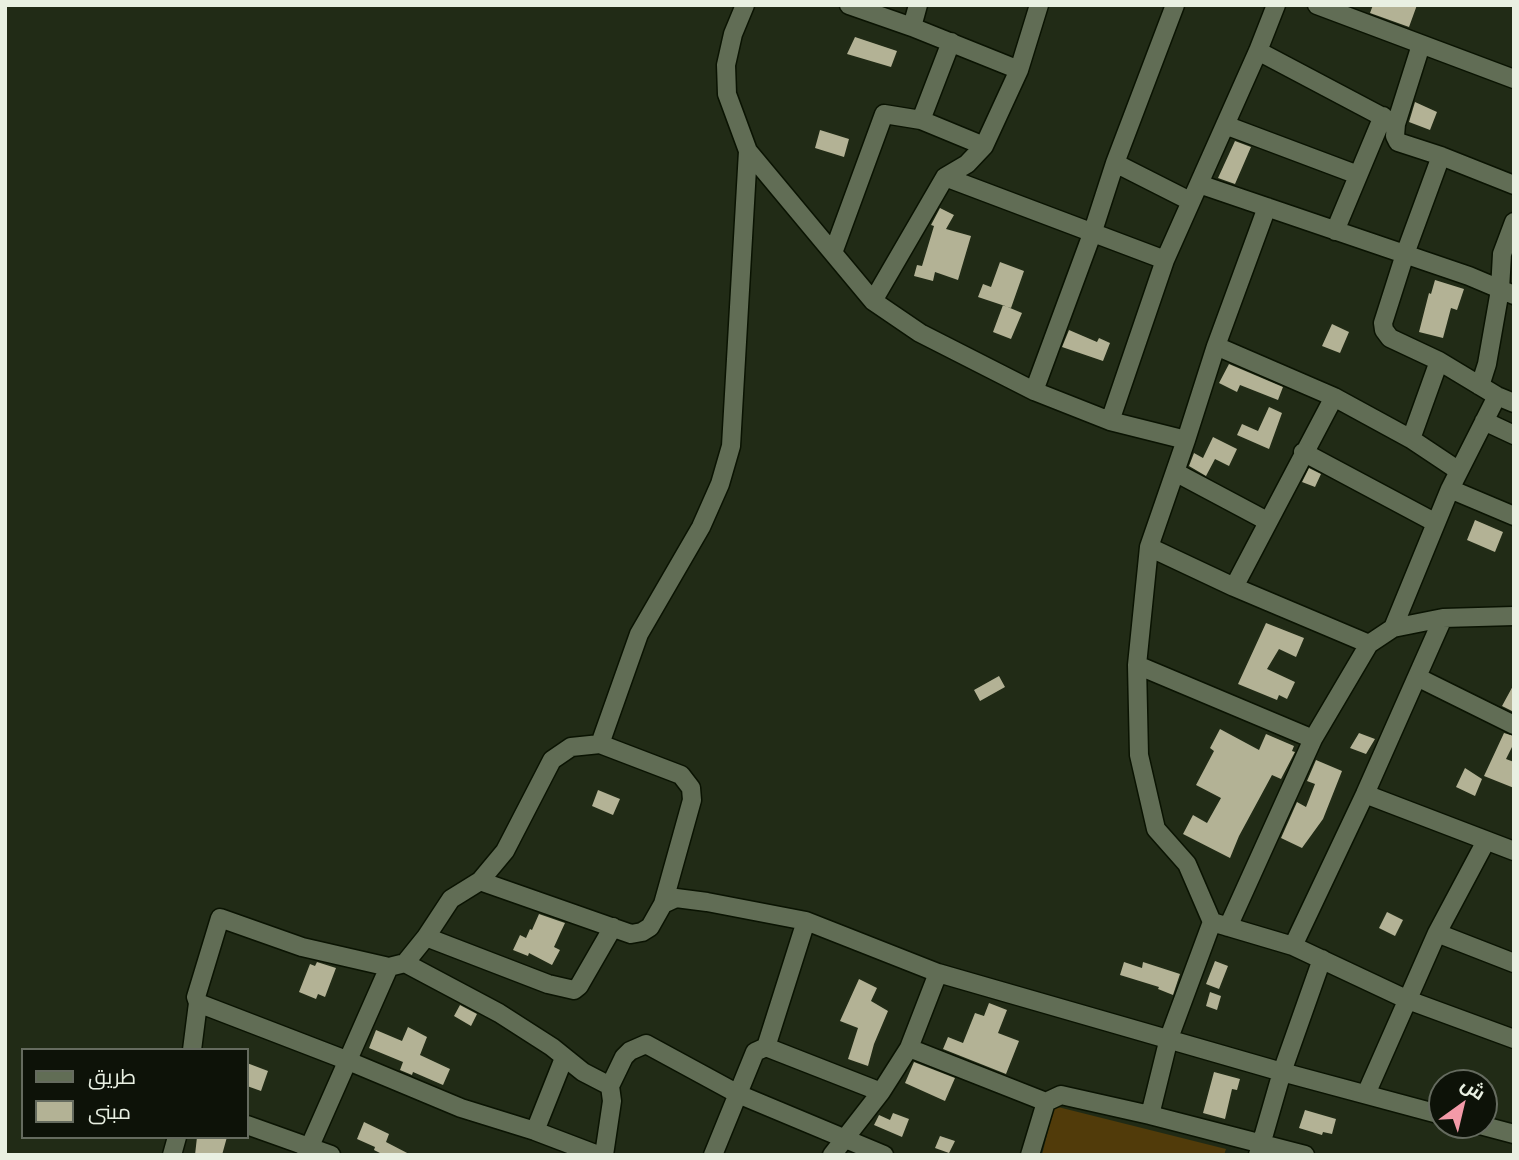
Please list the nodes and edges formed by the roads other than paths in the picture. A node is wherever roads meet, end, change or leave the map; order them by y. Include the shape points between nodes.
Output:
1 (745, 5) edge
2 (849, 5) edge
3 (918, 5) edge
4 (1039, 5) edge
5 (1175, 5) edge
6 (1276, 5) edge
7 (1317, 5) edge
8 (912, 27) junction
9 (951, 42) junction
10 (1421, 45) junction
11 (1258, 51) junction
12 (1020, 70) junction
13 (1514, 79) edge
14 (921, 120) junction
15 (1389, 120) junction
16 (1225, 125) junction
17 (984, 146) junction
18 (748, 151) junction
19 (1441, 156) junction
20 (1115, 163) junction
21 (1358, 175) junction
22 (945, 177) junction
23 (1199, 184) junction
24 (1514, 186) edge
25 (1190, 201) junction
26 (1267, 207) junction
27 (1514, 222) edge
28 (1335, 231) junction
29 (1092, 234) junction
30 (833, 253) junction
31 (1405, 254) junction
32 (1165, 260) junction
33 (1507, 292) edge
34 (873, 301) junction
35 (1216, 346) junction
36 (1439, 361) junction
37 (1480, 386) junction
38 (1034, 391) junction
39 (1334, 397) junction
40 (1505, 400) edge
41 (1110, 421) junction
42 (1484, 421) junction
43 (1514, 435) edge
44 (1411, 439) junction
45 (1186, 440) junction
46 (1303, 452) junction
47 (1459, 471) junction
48 (1175, 472) junction
49 (1450, 489) junction
50 (1514, 516) edge
51 (1267, 521) junction
52 (1436, 523) junction
53 (1149, 547) junction
54 (1234, 587) junction
55 (1514, 615) edge
56 (1443, 618) junction
57 (1392, 628) junction
58 (1369, 644) junction
59 (1137, 665) junction
60 (1417, 677) junction
61 (1514, 725) edge
62 (1313, 739) junction
63 (600, 744) junction
64 (1366, 794) junction
65 (1486, 841) junction
66 (1514, 851) edge
67 (480, 881) junction
68 (663, 904) junction
69 (806, 920) junction
70 (1220, 925) junction
71 (612, 927) junction
72 (1437, 933) junction
73 (426, 937) junction
74 (1293, 946) junction
75 (1322, 959) junction
76 (1514, 963) edge
77 (397, 965) junction
78 (938, 973) junction
79 (1408, 1000) junction
80 (198, 1003) junction
81 (1169, 1038) junction
82 (1514, 1039) edge
83 (766, 1047) junction
84 (192, 1048) edge
85 (909, 1048) junction
86 (564, 1058) junction
87 (346, 1060) junction
88 (1282, 1072) junction
89 (610, 1087) junction
90 (881, 1092) junction
91 (738, 1094) junction
92 (1366, 1094) junction
93 (1046, 1102) junction
94 (1428, 1111) edge
95 (1150, 1115) junction
96 (248, 1125) edge
97 (535, 1131) junction
98 (844, 1139) junction
99 (1259, 1150) edge
100 (307, 1151) edge
101 (331, 1155) edge
102 (598, 1155) edge
103 (604, 1155) edge
104 (713, 1155) edge
105 (832, 1155) edge
106 (884, 1155) edge
107 (1030, 1155) edge
108 (1305, 1155) edge

1 - 18 street via 726,65 727,94
2 - 8 street
3 - 8 street
4 - 12 street
5 - 20 street
6 - 11 street
7 - 10 street
8 - 9 street
9 - 12 street
9 - 14 street
10 - 13 street
10 - 15 street
11 - 15 street
11 - 16 street
12 - 17 street
14 - 17 street
14 - 30 street via 882,115
15 - 19 street via 1398,142
15 - 21 street
16 - 21 street
16 - 23 street
17 - 22 street via 967,164
18 - 30 street
18 - 63 street via 731,446 701,527 639,634
19 - 24 street
19 - 31 street
20 - 25 street
20 - 29 street
21 - 28 street
22 - 29 street
22 - 34 street
23 - 25 street
23 - 26 street
25 - 32 street
26 - 28 street
26 - 35 street
27 - 33 street via 1502,254
28 - 31 street
29 - 32 street
29 - 38 street
30 - 34 street
31 - 33 street
31 - 36 street via 1382,323 1384,330 1390,338
32 - 41 street
33 - 37 street
34 - 38 street via 920,334
35 - 39 street
35 - 45 street
36 - 37 street
36 - 44 street
37 - 40 street
38 - 41 street
39 - 44 street
39 - 46 street
40 - 42 street
41 - 45 street
42 - 43 street
42 - 47 street
44 - 47 street
45 - 48 street
46 - 51 street
46 - 52 street
47 - 49 street
48 - 51 street
48 - 53 street
49 - 50 street
49 - 52 street
51 - 54 street
52 - 57 street
53 - 54 street
53 - 59 street
54 - 58 street
55 - 56 street
56 - 57 street
56 - 60 street
57 - 58 street
58 - 62 street
59 - 62 street
59 - 70 street via 1139,755 1156,829 1187,864
60 - 61 street
60 - 64 street
62 - 70 street
63 - 67 street via 571,747 552,760 505,851
63 - 68 street via 681,775 691,788 692,800
64 - 65 street
64 - 74 street
65 - 66 street
65 - 72 street
67 - 71 street
67 - 73 street via 450,899
68 - 69 street via 677,898
68 - 71 street via 642,932 631,934
69 - 78 street
69 - 83 street
70 - 74 street
70 - 81 street
71 - 73 street via 574,990
72 - 76 street
72 - 79 street
73 - 77 street
74 - 75 street
75 - 79 street
75 - 88 street
77 - 80 street via 302,947 220,918 195,997
77 - 86 street via 499,1013
77 - 87 street
78 - 81 street
78 - 85 street
79 - 82 street
79 - 92 street
80 - 84 street
80 - 87 street
81 - 88 street
81 - 95 street
83 - 90 street
83 - 91 street via 755,1052
85 - 90 street
85 - 93 street
86 - 89 street
86 - 97 street
87 - 97 street via 461,1108
87 - 100 street
88 - 92 street
88 - 99 street
89 - 91 street via 629,1051 646,1044
89 - 103 street
90 - 98 street
91 - 98 street
91 - 104 street
92 - 94 street
93 - 95 street via 1061,1095
93 - 107 street
95 - 99 street
96 - 100 street
97 - 102 street
98 - 105 street
98 - 106 street
99 - 108 street
100 - 101 street

